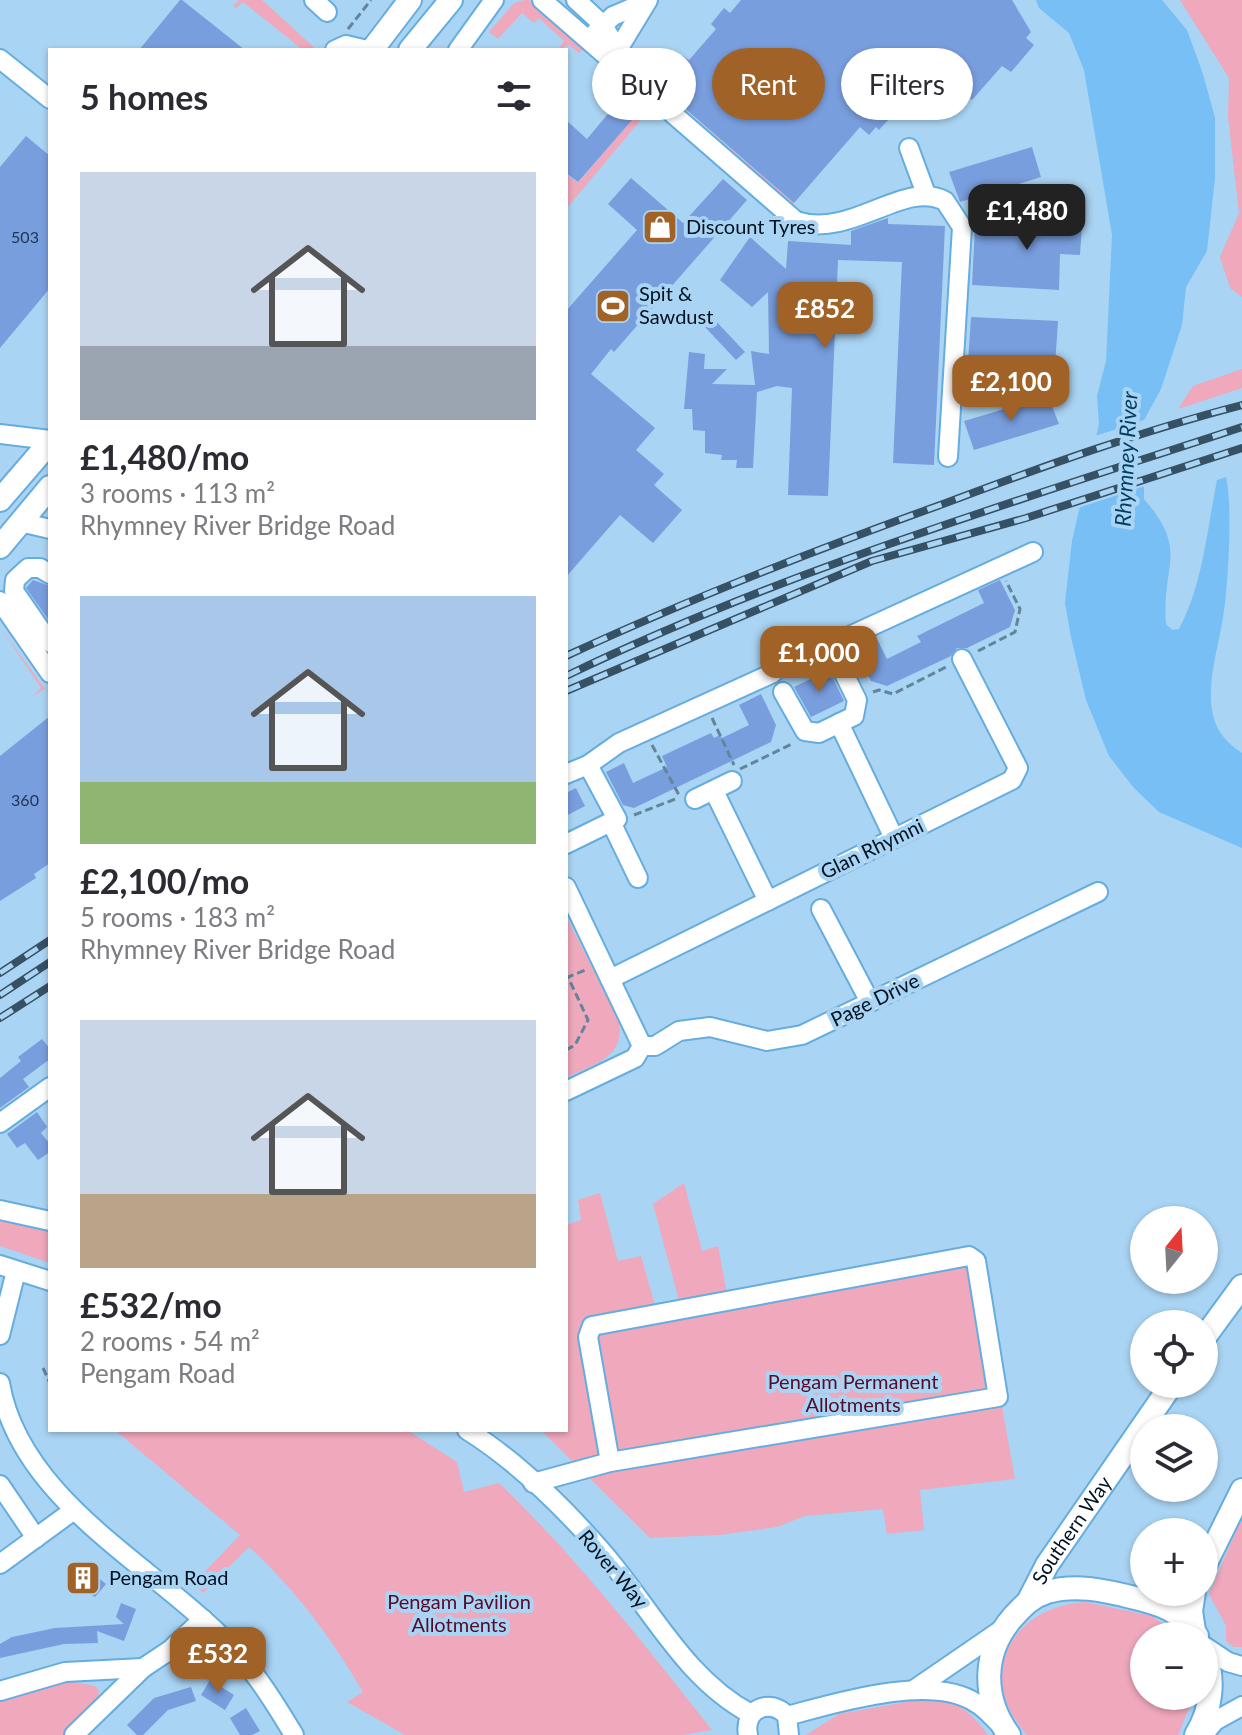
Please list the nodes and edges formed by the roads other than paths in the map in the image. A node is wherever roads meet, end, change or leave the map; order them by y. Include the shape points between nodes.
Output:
1 (451, 0) edge
2 (494, 0) edge
3 (542, 0) edge
4 (576, 0) edge
5 (647, 1) edge
6 (401, 5) edge
7 (602, 24) junction
8 (588, 41) junction
9 (338, 44) edge
10 (360, 48) edge
11 (370, 48) edge
12 (412, 48) edge
13 (459, 48) edge
14 (601, 48) edge
15 (611, 48) edge
16 (618, 48) edge
17 (0, 59) edge
18 (48, 97) edge
19 (678, 120) edge
20 (909, 148) dead end
21 (926, 194) junction
22 (0, 434) edge
23 (48, 441) edge
24 (48, 443) edge
25 (948, 457) dead end
26 (48, 489) edge
27 (0, 500) edge
28 (20, 522) junction
29 (48, 529) edge
30 (0, 547) edge
31 (1033, 552) dead end
32 (48, 573) edge
33 (0, 601) edge
34 (7, 620) edge
35 (48, 640) edge
36 (962, 659) dead end
37 (48, 671) edge
38 (773, 673) road end
39 (783, 692) dead end
40 (847, 720) junction
41 (588, 765) junction
42 (568, 773) edge
43 (732, 781) dead end
44 (714, 791) junction
45 (687, 798) road end
46 (613, 819) junction
47 (894, 838) junction
48 (568, 843) edge
49 (638, 878) dead end
50 (568, 891) edge
51 (1098, 892) dead end
52 (768, 901) junction
53 (821, 909) dead end
54 (606, 971) junction
55 (870, 1002) junction
56 (642, 1046) junction
57 (48, 1088) edge
58 (568, 1090) edge
59 (0, 1123) edge
60 (0, 1210) edge
61 (48, 1221) edge
62 (8, 1268) edge
63 (48, 1280) edge
64 (1242, 1286) edge
65 (1218, 1319) edge
66 (0, 1335) edge
67 (0, 1383) edge
68 (1162, 1398) edge
69 (469, 1432) edge
70 (610, 1462) junction
71 (533, 1483) junction
72 (0, 1485) edge
73 (1242, 1490) edge
74 (74, 1510) junction
75 (36, 1538) junction
76 (1218, 1539) edge
77 (0, 1564) edge
78 (1029, 1600) junction
79 (203, 1619) junction
80 (1185, 1622) edge
81 (1003, 1629) junction
82 (1218, 1656) edge
83 (1242, 1666) edge
84 (143, 1668) junction
85 (915, 1689) junction
86 (0, 1691) edge
87 (1242, 1706) edge
88 (1208, 1710) edge
89 (751, 1714) junction
90 (787, 1716) junction
91 (1006, 1731) edge
92 (74, 1735) edge
93 (294, 1735) edge
94 (748, 1735) edge
95 (789, 1735) edge
96 (1196, 1735) edge
97 (1203, 1735) edge

1 - 12 main road
2 - 13 street
3 - 8 street
4 - 7 street
5 - 7 street
5 - 16 street
6 - 11 main road
7 - 8 street
7 - 15 street
8 - 14 street
9 - 10 street
17 - 18 street
19 - 21 street via 796,221 829,227
20 - 21 street
21 - 25 street via 945,201 962,227
22 - 23 street
24 - 27 main road
26 - 28 main road
28 - 29 street
28 - 30 main road
31 - 40 street via 830,645 857,700
32 - 35 street via 28,568 15,580 14,591
33 - 34 street
34 - 37 street
36 - 47 street, Glan Rhymni via 1018,768 1012,780
38 - 41 street via 619,743
39 - 40 street via 812,732
40 - 47 street
41 - 42 street
41 - 46 street
43 - 44 street
44 - 45 street
44 - 52 street
46 - 48 street
46 - 49 street
47 - 52 street, Glan Rhymni
50 - 54 street
51 - 55 street, Page Drive
52 - 54 street, Glan Rhymni
53 - 55 street
54 - 56 street
55 - 56 street, Page Drive via 802,1035 767,1041 710,1027 679,1031 655,1046
56 - 58 street, Page Drive via 635,1058
57 - 59 street
60 - 61 street
62 - 63 street
62 - 66 street
64 - 65 main road
67 - 74 street via 9,1418
68 - 78 main road, Southern Way via 1047,1565
69 - 71 street, Rover Way
70 - 70 street via 588,1337 592,1326 969,1256 976,1261 998,1397
70 - 71 street
71 - 89 street, Rover Way via 600,1549 691,1667 730,1703
72 - 75 street
73 - 76 main road
74 - 75 street
74 - 79 street
75 - 77 street
78 - 80 main road via 1058,1590 1100,1590 1157,1603
78 - 81 main road, Southern Way
79 - 84 street
79 - 93 street via 242,1659
81 - 85 street
81 - 91 main road via 988,1684
82 - 83 street
84 - 86 street via 45,1675
84 - 92 street
85 - 90 street
85 - 91 street via 961,1696
87 - 97 street via 1215,1721
88 - 96 main road
89 - 90 street via 767,1706
89 - 94 street
90 - 95 street

